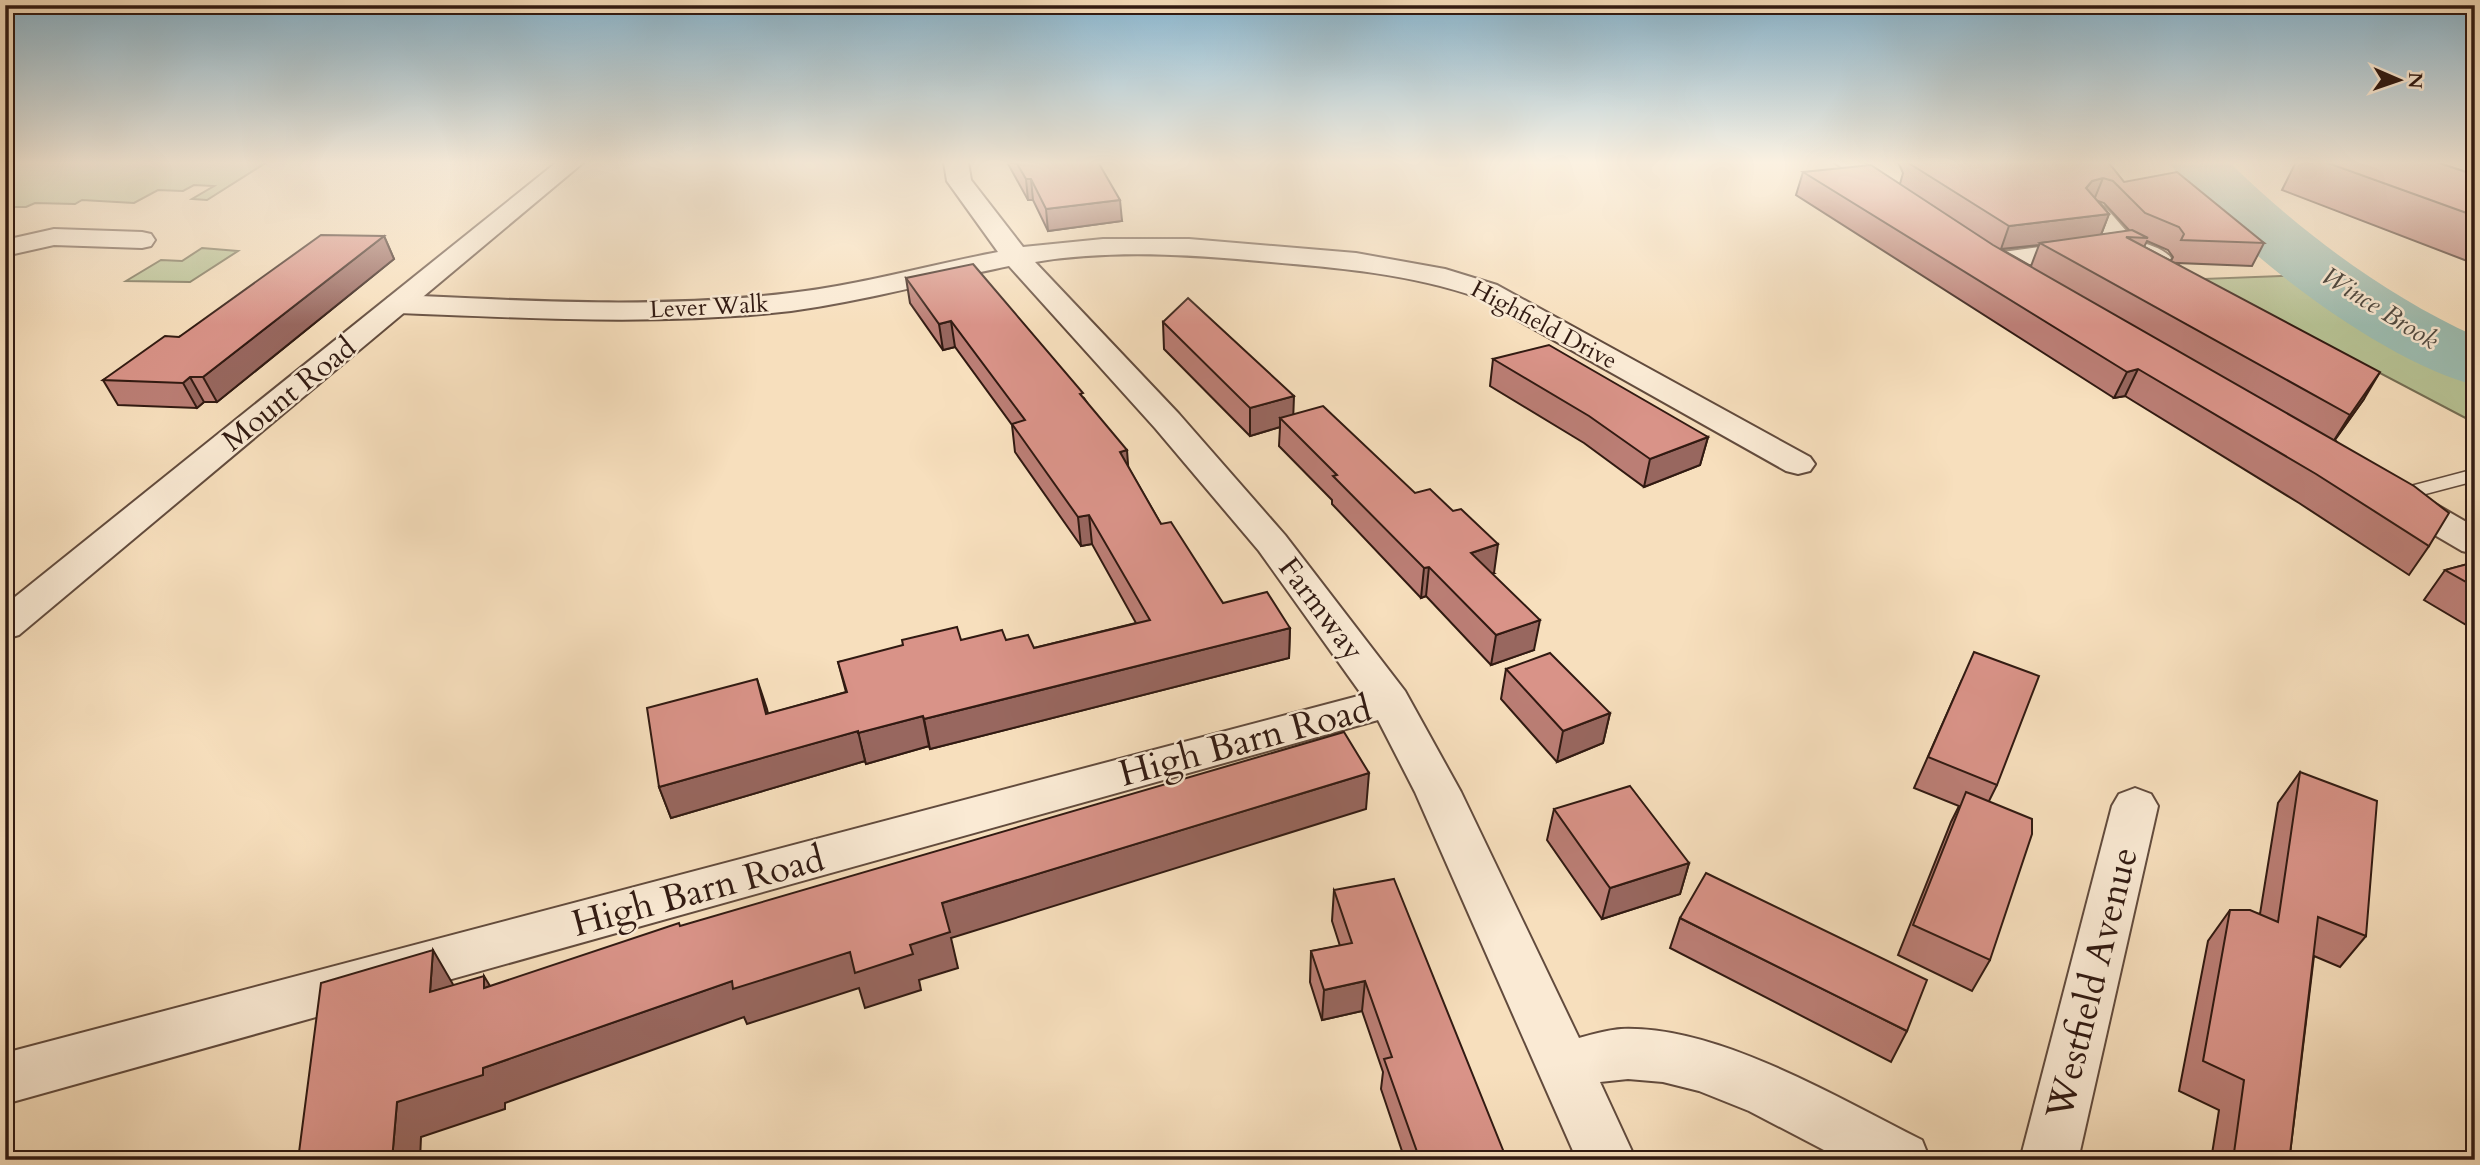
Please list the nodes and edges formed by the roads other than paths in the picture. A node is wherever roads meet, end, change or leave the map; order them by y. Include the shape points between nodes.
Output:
1 (505, 216) edge
2 (986, 216) edge
3 (2099, 216) edge
4 (142, 240) dead end
5 (2125, 244) junction
6 (5, 248) edge
7 (1016, 257) junction
8 (2157, 258) edge
9 (2030, 282) edge
10 (398, 304) junction
11 (1798, 464) dead end
12 (2475, 475) edge
13 (2384, 489) joint
14 (2475, 542) edge
15 (5, 626) edge
16 (1390, 702) junction
17 (2135, 806) dead end
18 (1565, 1066) junction
19 (5, 1079) edge
20 (1607, 1160) edge
21 (1901, 1160) edge
22 (2049, 1160) edge

1 - 10 street, Mount Road
2 - 7 street, Farmway
3 - 5 street
4 - 6 street via 54,237
5 - 8 street
5 - 9 street via 1983,253
7 - 10 street, Lever Walk via 877,288 710,311
7 - 11 street, Highfield Drive via 1111,245 1181,246 1377,263 1465,283
7 - 16 street, Farmway via 1272,543
10 - 15 street, Mount Road
12 - 13 lane
13 - 14 street
16 - 18 street, Farmway via 1438,792
16 - 19 street, High Barn Road
17 - 22 street, Westfield Avenue
18 - 20 street, Farmway
18 - 21 street via 1625,1053 1673,1059 1732,1076

